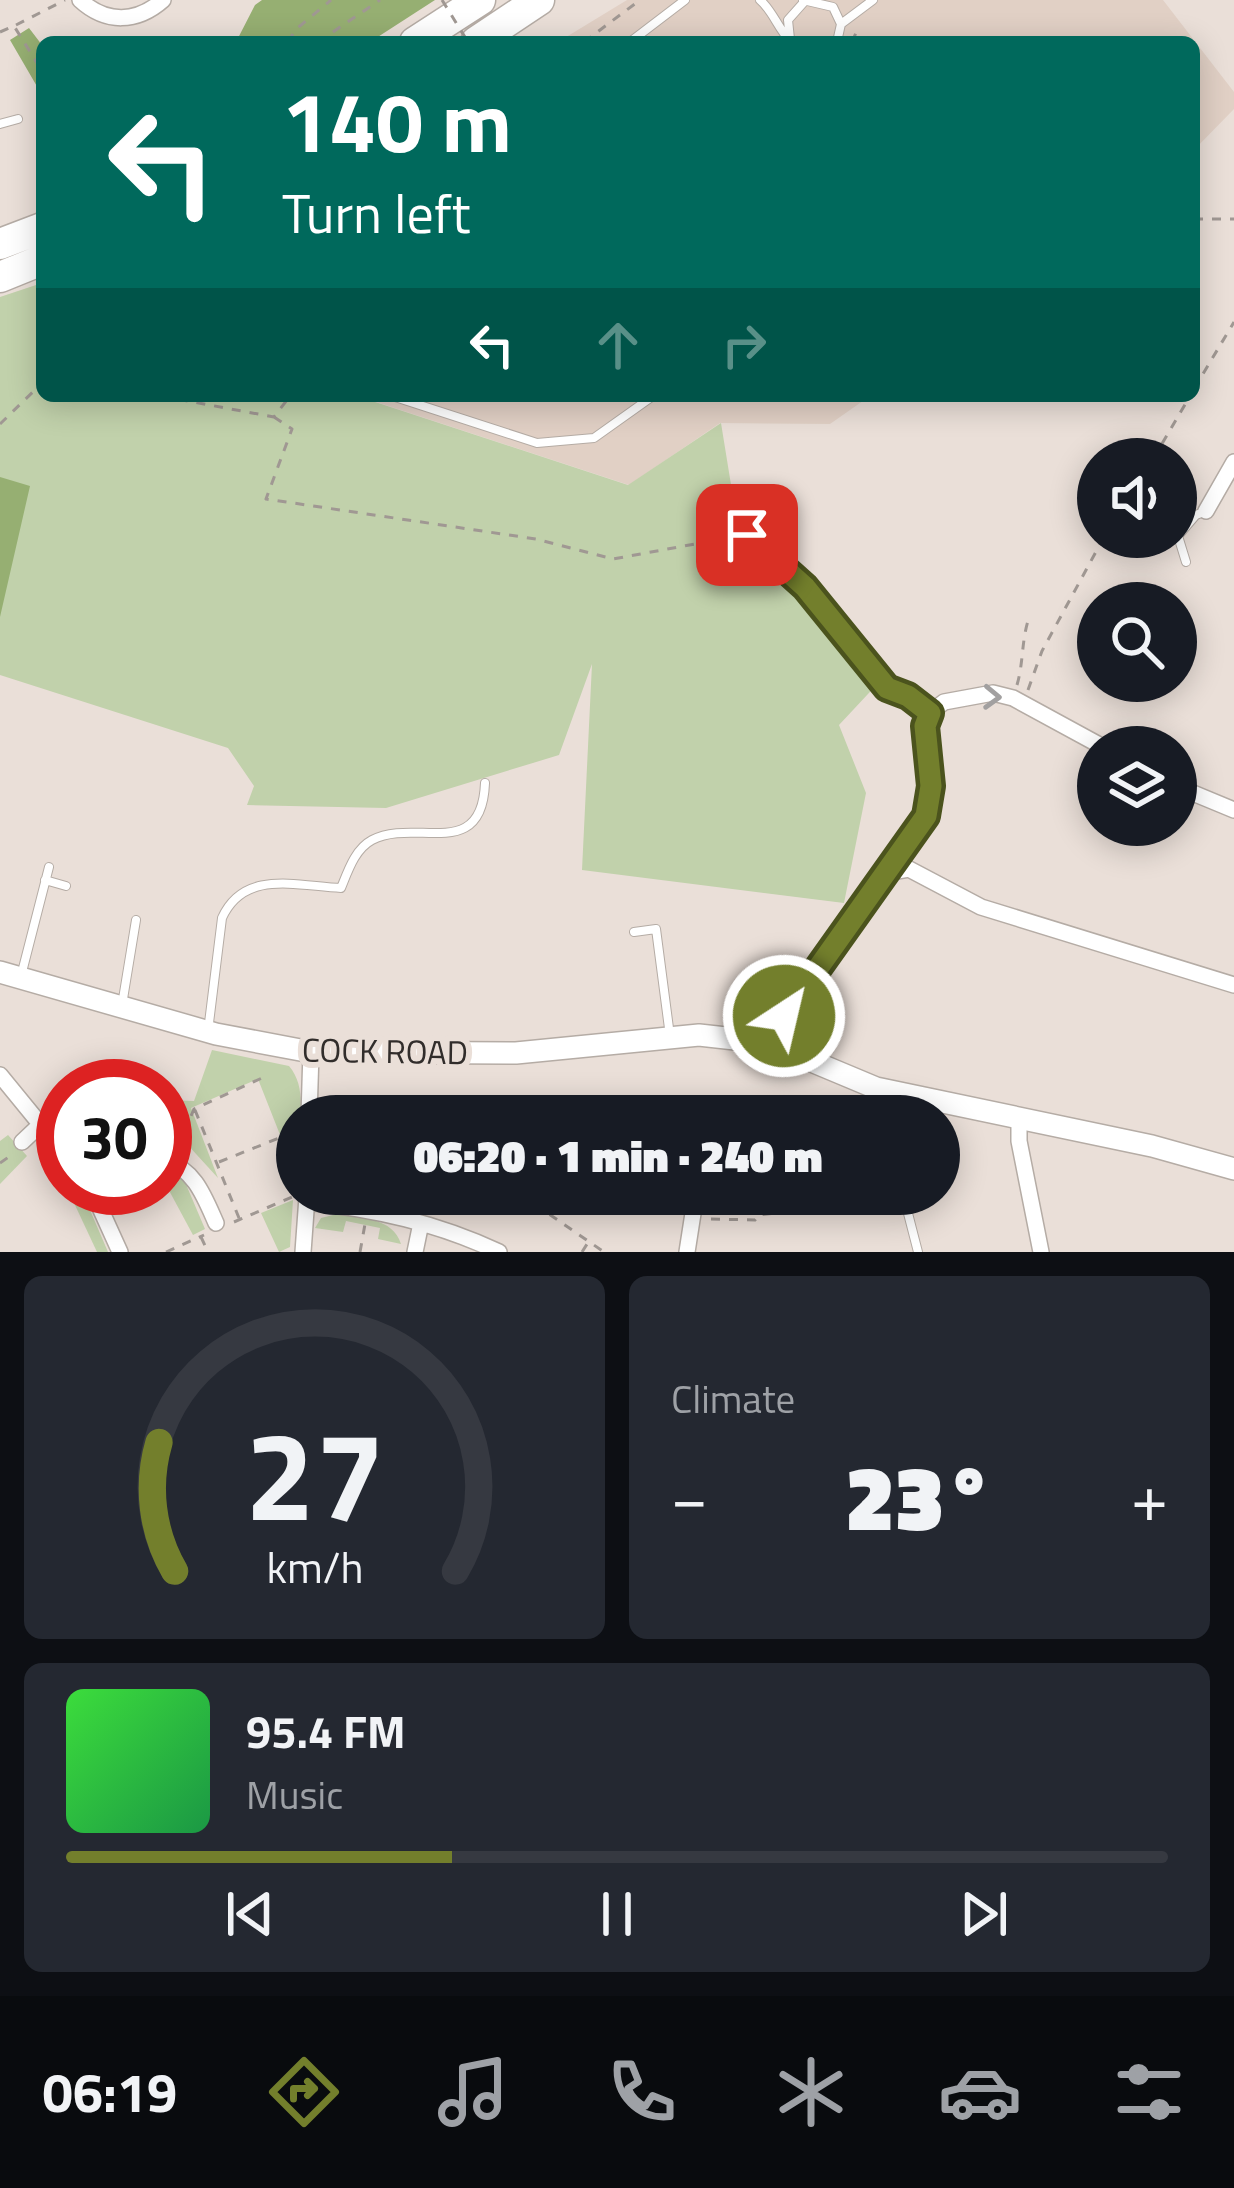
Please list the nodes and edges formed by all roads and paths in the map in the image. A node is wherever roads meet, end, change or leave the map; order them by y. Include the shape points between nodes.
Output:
1 (65, 0) edge
2 (80, 0) edge
3 (163, 0) edge
4 (331, 0) edge
5 (380, 0) edge
6 (442, 0) edge
7 (480, 0) edge
8 (539, 0) edge
9 (640, 0) edge
10 (685, 0) edge
11 (760, 0) edge
12 (873, 0) edge
13 (805, 1) edge
14 (828, 1) edge
15 (862, 23) dead end
16 (841, 24) junction
17 (14, 26) junction
18 (0, 32) edge
19 (292, 36) edge
20 (327, 36) edge
21 (424, 36) edge
22 (468, 36) edge
23 (482, 36) edge
24 (592, 36) edge
25 (638, 36) edge
26 (785, 36) edge
27 (790, 36) edge
28 (838, 36) edge
29 (855, 36) edge
30 (36, 61) edge
31 (18, 119) dead end
32 (0, 124) edge
33 (1200, 219) edge
34 (1234, 219) edge
35 (36, 230) edge
36 (0, 244) edge
37 (36, 262) edge
38 (0, 277) edge
39 (1234, 322) edge
40 (1200, 379) edge
41 (36, 389) edge
42 (193, 402) edge
43 (285, 402) edge
44 (411, 402) edge
45 (645, 402) edge
46 (1186, 402) edge
47 (274, 417) junction
48 (0, 424) edge
49 (1165, 438) edge
50 (1233, 466) edge
51 (1205, 511) joint
52 (1197, 515) edge
53 (747, 535) joint
54 (1093, 558) edge
55 (1185, 558) edge
56 (1186, 562) dead end
57 (1030, 615) dead end
58 (1019, 701) junction
59 (930, 713) junction
60 (1077, 732) edge
61 (484, 783) dead end
62 (1197, 795) edge
63 (1234, 810) edge
64 (49, 866) dead end
65 (885, 873) junction
66 (45, 880) junction
67 (65, 886) dead end
68 (136, 920) dead end
69 (634, 932) dead end
70 (10, 975) edge
71 (1234, 986) edge
72 (122, 1006) junction
73 (208, 1031) junction
74 (671, 1037) junction
75 (778, 1047) junction
76 (311, 1052) junction
77 (0, 1075) edge
78 (262, 1078) dead end
79 (310, 1095) edge
80 (886, 1095) edge
81 (194, 1109) junction
82 (960, 1112) edge
83 (192, 1113) edge
84 (36, 1118) edge
85 (1019, 1119) junction
86 (36, 1129) edge
87 (276, 1139) edge
88 (22, 1142) dead end
89 (217, 1163) junction
90 (1234, 1169) edge
91 (192, 1177) edge
92 (276, 1207) edge
93 (106, 1215) edge
94 (304, 1215) edge
95 (366, 1215) edge
96 (392, 1215) edge
97 (552, 1215) edge
98 (692, 1215) edge
99 (759, 1215) edge
100 (909, 1215) edge
101 (691, 1218) junction
102 (217, 1223) dead end
103 (421, 1223) junction
104 (590, 1240) junction
105 (120, 1252) edge
106 (166, 1252) edge
107 (208, 1252) edge
108 (303, 1252) edge
109 (360, 1252) edge
110 (415, 1252) edge
111 (499, 1252) edge
112 (582, 1252) edge
113 (604, 1252) edge
114 (687, 1252) edge
115 (919, 1252) edge
116 (1041, 1252) edge

1 - 17 path
2 - 3 street via 124,19
4 - 19 path
5 - 20 path
6 - 22 path, bridge
7 - 21 highway
8 - 23 highway
9 - 24 path
10 - 25 lane
11 - 26 lane
12 - 16 lane
13 - 14 lane
13 - 27 lane via 788,20
14 - 16 lane
15 - 29 path
16 - 28 lane
17 - 18 path
17 - 30 path
31 - 32 lane
33 - 34 path
35 - 36 highway
37 - 38 highway
39 - 40 path
41 - 48 path
42 - 47 path
43 - 47 path
44 - 45 lane via 537,443 594,438
46 - 49 path
47 - 53 path via 292,429 266,499 536,539 613,559
50 - 51 street
51 - 52 lane
53 - 59 lane via 805,587 887,688
54 - 58 path
55 - 56 lane
57 - 58 path
59 -> 58 street via 955,698 993,693
58 - 60 street
59 - 65 street via 926,816
61 - 73 lane via 482,805 462,830 369,841 341,888 260,883 230,901
62 - 63 street
64 - 66 lane
65 - 71 street via 909,869 982,907
65 - 75 street via 784,1016
66 - 67 lane
66 - 70 lane
68 - 72 lane
69 - 74 lane via 656,929
70 - 72 street, COCK ROAD
72 - 73 street, COCK ROAD
73 - 76 street, COCK ROAD
74 - 75 street, COCK ROAD
74 - 76 street, COCK ROAD via 516,1053
75 - 80 street, COCK ROAD
76 - 79 street
77 - 84 street
78 - 81 path
81 - 83 path
81 - 89 path
82 - 85 street, COCK ROAD
85 - 90 street, COCK ROAD
85 - 116 street
86 - 88 street
87 - 89 path
89 - 92 path via 240,1220
91 - 102 street
93 - 105 street
94 - 108 street
95 - 109 path
96 - 103 street
97 - 104 path
98 - 101 street
99 - 101 path
100 - 115 lane
101 - 114 street
103 - 110 street
103 - 111 street
104 - 112 path
104 - 113 path
106 - 107 path via 201,1237

